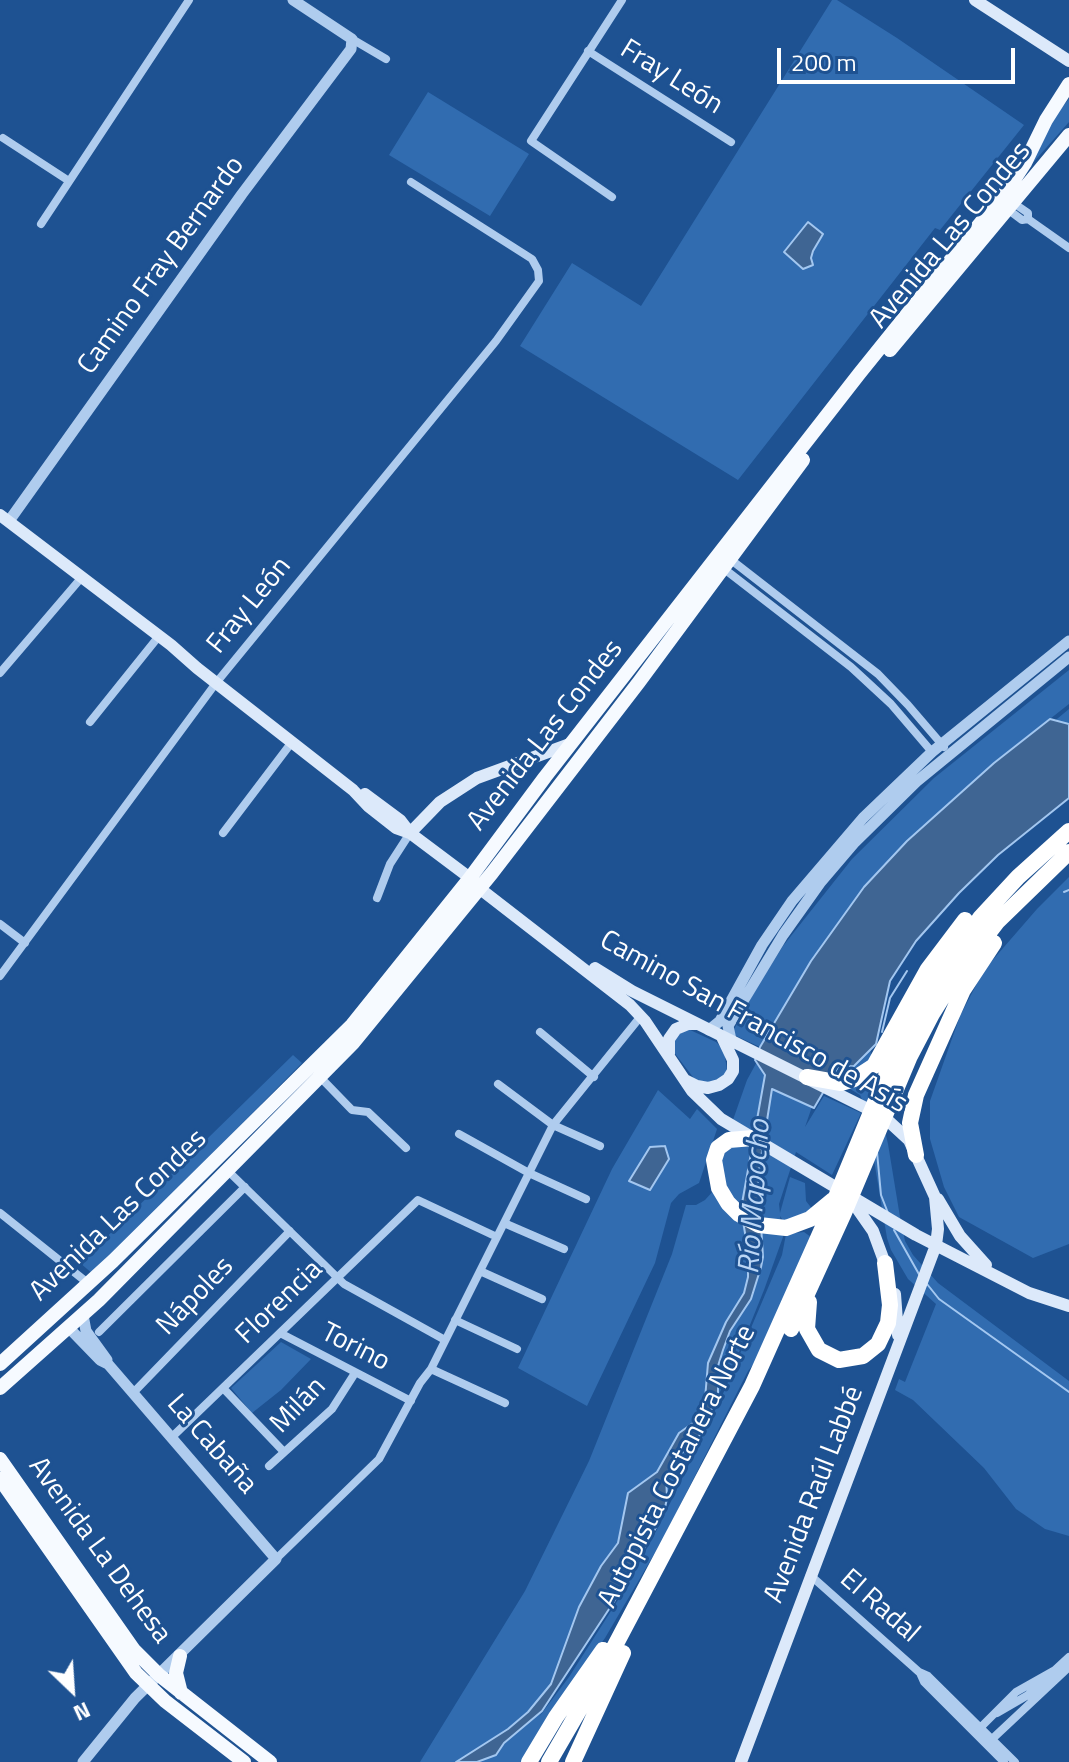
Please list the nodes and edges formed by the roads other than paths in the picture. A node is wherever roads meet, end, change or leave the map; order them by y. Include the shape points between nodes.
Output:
1 (189, 0) edge
2 (293, 0) edge
3 (622, 0) edge
4 (975, 0) edge
5 (352, 39) junction
6 (588, 51) junction
7 (386, 59) dead end
8 (1069, 61) edge
9 (1067, 91) edge
10 (1069, 135) edge
11 (3, 138) dead end
12 (731, 142) dead end
13 (69, 181) junction
14 (411, 182) dead end
15 (612, 197) dead end
16 (1009, 205) junction
17 (41, 224) dead end
18 (1069, 248) edge
19 (4, 518) edge
20 (726, 564) junction
21 (82, 577) junction
22 (792, 606) junction
23 (785, 616) junction
24 (159, 636) junction
25 (1069, 641) edge
26 (1069, 657) edge
27 (858, 658) junction
28 (851, 667) junction
29 (0, 673) edge
30 (216, 683) junction
31 (615, 687) junction
32 (908, 705) junction
33 (618, 710) junction
34 (899, 714) junction
35 (90, 722) dead end
36 (292, 742) junction
37 (570, 744) junction
38 (941, 750) junction
39 (223, 833) dead end
40 (410, 833) junction
41 (1067, 844) edge
42 (492, 873) junction
43 (475, 883) junction
44 (377, 898) dead end
45 (0, 924) edge
46 (25, 943) junction
47 (0, 976) edge
48 (664, 1007) junction
49 (641, 1016) junction
50 (540, 1032) dead end
51 (715, 1032) junction
52 (670, 1058) junction
53 (320, 1077) junction
54 (594, 1077) junction
55 (807, 1077) junction
56 (682, 1078) junction
57 (498, 1084) dead end
58 (553, 1125) junction
59 (246, 1129) junction
60 (459, 1134) dead end
61 (753, 1138) junction
62 (600, 1146) dead end
63 (406, 1148) dead end
64 (246, 1152) junction
65 (916, 1155) junction
66 (227, 1170) junction
67 (529, 1173) junction
68 (245, 1187) junction
69 (933, 1189) junction
70 (586, 1199) dead end
71 (839, 1203) junction
72 (0, 1213) edge
73 (504, 1223) junction
74 (290, 1231) junction
75 (497, 1237) junction
76 (936, 1245) junction
77 (564, 1249) dead end
78 (956, 1255) junction
79 (885, 1263) junction
80 (931, 1265) junction
81 (480, 1271) junction
82 (997, 1275) junction
83 (337, 1279) junction
84 (813, 1281) junction
85 (89, 1284) junction
86 (77, 1295) junction
87 (542, 1299) dead end
88 (1069, 1306) edge
89 (83, 1315) junction
90 (455, 1320) junction
91 (69, 1328) junction
92 (99, 1332) dead end
93 (280, 1333) junction
94 (445, 1340) junction
95 (898, 1343) junction
96 (517, 1349) dead end
97 (0, 1364) edge
98 (108, 1364) junction
99 (431, 1369) junction
100 (355, 1373) junction
101 (0, 1388) edge
102 (223, 1388) junction
103 (133, 1393) junction
104 (411, 1401) junction
105 (505, 1403) dead end
106 (172, 1437) junction
107 (284, 1452) junction
108 (0, 1459) edge
109 (269, 1466) dead end
110 (0, 1479) edge
111 (276, 1559) junction
112 (810, 1575) junction
113 (647, 1586) junction
114 (623, 1653) junction
115 (180, 1656) junction
116 (1069, 1657) edge
117 (1069, 1667) edge
118 (153, 1680) junction
119 (182, 1693) junction
120 (978, 1730) junction
121 (990, 1741) junction
122 (83, 1762) edge
123 (244, 1762) edge
124 (270, 1762) edge
125 (529, 1762) edge
126 (549, 1762) edge
127 (561, 1762) edge
128 (573, 1762) edge
129 (741, 1762) edge
130 (1004, 1762) edge
131 (1015, 1762) edge

1 - 13 street
2 - 5 street
3 - 6 street, Fray León
4 - 8 main road
5 - 7 street
5 - 19 street, Camino Fray Bernardo via 347,55
6 - 12 street, Fray León
6 - 15 street, Fray León via 531,141
9 - 31 main road, Avenida Las Condes via 1008,189
10 - 16 main road, Avenida Las Condes
11 - 13 street
13 - 17 street
14 - 30 street, Fray León via 532,259 539,281 496,341
16 - 18 street via 1022,220
16 - 20 main road, Avenida Las Condes via 842,409
19 - 21 main road, Camino San Francisco de Asís
20 - 22 street
20 - 23 street
20 - 33 main road, Avenida Las Condes
21 - 24 main road, Camino San Francisco de Asís
21 - 29 street
22 - 23 street
22 - 27 street
23 - 28 street
24 - 30 main road, Camino San Francisco de Asís
24 - 35 street
25 - 38 street
26 - 38 street
27 - 28 street
27 - 32 street
28 - 34 street
30 - 36 main road, Camino San Francisco de Asís
30 - 46 street, Fray León
31 - 33 main road
31 - 37 main road, Avenida Las Condes
32 - 34 street
32 - 38 street
33 - 42 main road, Avenida Las Condes
34 - 38 street
36 - 39 street
36 - 40 main road, Camino San Francisco de Asís via 400,820
37 - 40 main road via 477,778 440,802
37 - 43 main road, Avenida Las Condes
38 - 51 street via 863,818 808,881 762,945
38 - 51 street via 820,883 727,1030
40 - 43 main road, Camino San Francisco de Asís
40 - 44 street
41 - 55 highway via 1007,876 962,924 922,979 874,1066 841,1083
41 - 65 highway via 960,998 912,1106
41 - 71 highway, Autopista Costanera Norte via 998,897 924,1000
42 - 43 main road, Avenida Las Condes
42 - 48 main road, Camino San Francisco de Asís via 496,889 511,902 605,975
43 - 49 main road, Camino San Francisco de Asís
43 - 53 main road, Avenida Las Condes via 353,1043
43 - 59 main road, Avenida Las Condes via 352,1025
45 - 46 street
46 - 47 street, Fray León
48 - 49 main road
48 - 51 main road, Camino San Francisco de Asís
49 - 52 main road, Camino San Francisco de Asís
49 - 54 street
50 - 54 street
51 - 52 main road via 688,1024 676,1029 668,1045
51 - 55 main road, Camino San Francisco de Asís
51 - 56 main road via 733,1060 728,1079 702,1088
52 - 56 main road, Camino San Francisco de Asís
53 - 63 street via 352,1110 368,1112
53 - 64 main road, Avenida Las Condes
54 - 58 street
55 - 65 main road, Camino San Francisco de Asís via 892,1122
56 - 61 main road, Camino San Francisco de Asís via 702,1103
57 - 58 street
58 - 62 street
58 - 67 street
59 - 64 main road via 251,1140
59 - 85 main road, Avenida Las Condes
60 - 67 street
61 - 71 main road, Camino San Francisco de Asís via 800,1167
61 - 71 highway via 729,1140 714,1160 719,1188 739,1214 769,1228 794,1227
64 - 66 main road, Avenida Las Condes
65 - 69 main road, Camino San Francisco de Asís
66 - 68 street
66 - 89 main road, Avenida Las Condes
67 - 70 street
67 - 73 street
68 - 74 street
68 - 92 street
69 - 76 main road, Camino San Francisco de Asís
69 - 82 main road via 960,1236
71 - 76 main road, Camino San Francisco de Asís via 865,1205
71 - 79 main road via 870,1225
71 - 84 highway, Autopista Costanera Norte
71 - 113 highway, Autopista Costanera Norte via 741,1408
72 - 85 street
73 - 75 street
73 - 77 street
74 - 83 street
74 - 103 street, Nápoles
75 - 81 street
75 - 83 street, Florencia via 418,1200
76 - 78 main road
76 - 80 main road, Avenida Raúl Labbé
78 - 80 main road
78 - 82 main road
79 - 84 highway via 890,1305 886,1329 875,1348 854,1360 829,1357 811,1339 806,1320
79 - 95 main road via 898,1303
80 - 95 main road, Avenida Raúl Labbé
81 - 87 street
81 - 90 street
82 - 88 main road
83 - 93 street, Florencia
83 - 94 street
84 - 114 highway, Autopista Costanera Norte via 751,1412
85 - 86 main road, Avenida Las Condes
86 - 91 main road via 66,1313
86 - 97 main road, Avenida Las Condes
89 - 91 main road, Avenida Las Condes
89 - 98 street, La Cabaña via 86,1331
90 - 94 street
90 - 96 street
91 - 98 street, La Cabaña
91 - 101 main road, Avenida Las Condes
93 - 100 street, Torino
93 - 102 street, Florencia
94 - 99 street
95 - 112 main road, Avenida Raúl Labbé
98 - 103 street, La Cabaña
99 - 104 street
99 - 105 street
100 - 104 street, Torino
100 - 107 street, Milán via 332,1409
102 - 106 street, Florencia
102 - 107 street
103 - 106 street, La Cabaña
104 - 111 street via 379,1459
106 - 111 street, La Cabaña
107 - 109 street, Milán
108 - 118 main road, Avenida La Dehesa
110 - 118 main road, Avenida La Dehesa via 114,1643
111 - 115 street
112 - 120 street, El Radal via 928,1676
112 - 129 main road, Avenida Raúl Labbé
113 - 125 highway
113 - 126 highway, Autopista Costanera Norte
114 - 127 highway, Autopista Costanera Norte
114 - 128 highway
115 - 118 street
115 - 119 main road via 176,1673
116 - 120 street via 1016,1692
117 - 121 street
118 - 119 main road, Avenida La Dehesa
118 - 122 street
118 - 123 main road, Avenida La Dehesa
119 - 124 main road, Avenida La Dehesa
120 - 121 street, El Radal
121 - 130 street, El Radal
121 - 131 street, El Radal

